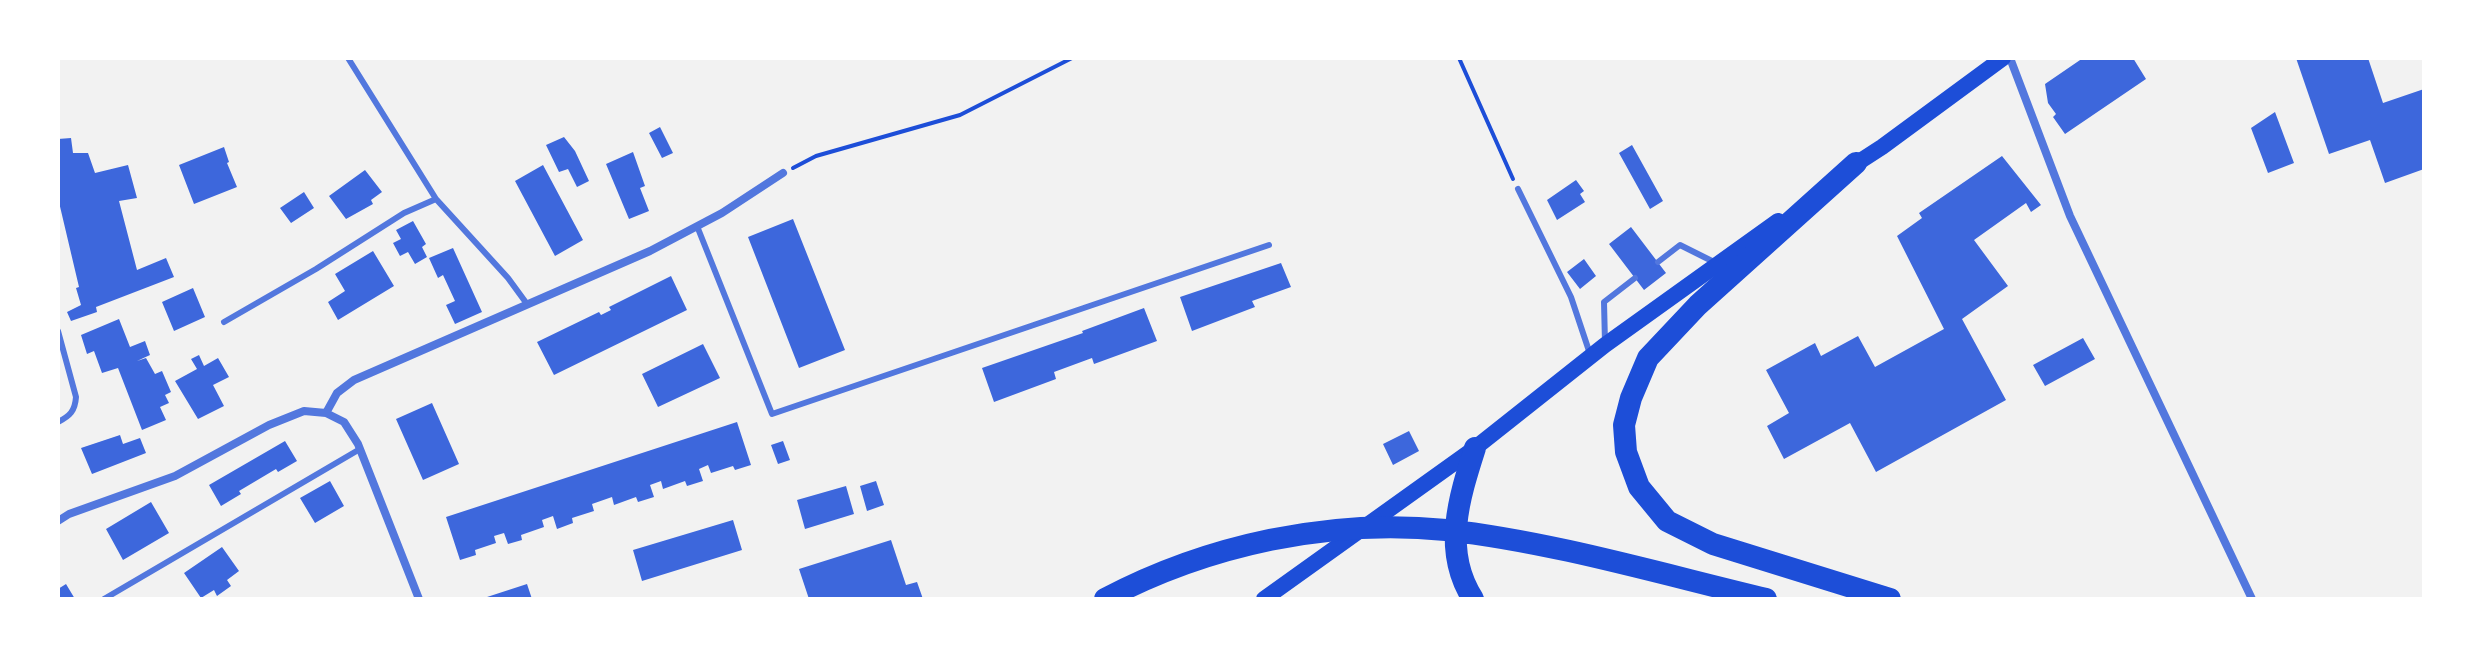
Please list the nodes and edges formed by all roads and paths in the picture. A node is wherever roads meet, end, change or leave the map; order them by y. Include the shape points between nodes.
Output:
1 (348, 58) edge
2 (1072, 58) edge
3 (1459, 58) edge
4 (2003, 58) edge
5 (2010, 58) edge
6 (1856, 163) junction
7 (783, 173) joint
8 (1518, 189) joint
9 (436, 199) junction
10 (697, 226) junction
11 (1269, 245) dead end
12 (1658, 262) dead end
13 (1719, 265) junction
14 (1635, 278) dead end
15 (527, 304) junction
16 (224, 322) dead end
17 (58, 331) edge
18 (1605, 345) junction
19 (1591, 357) junction
20 (326, 413) junction
21 (58, 422) edge
22 (1475, 448) junction
23 (360, 449) junction
24 (58, 521) edge
25 (104, 599) edge
26 (419, 599) edge
27 (1105, 599) edge
28 (1264, 599) edge
29 (1473, 599) edge
30 (1766, 599) edge
31 (1890, 599) edge
32 (2252, 599) edge

1 - 9 lane
2 - 7 path via 960,115 816,156
3 - 8 path
4 - 6 main road
5 - 32 street via 2070,216
6 - 13 main road
6 - 31 highway via 1698,305 1648,358 1624,425 1626,452 1639,487 1667,521 1713,544
7 - 10 street
8 - 19 lane via 1571,297
9 - 15 lane
9 - 16 lane
10 - 11 lane via 772,414
10 - 15 street
12 - 13 lane via 1680,245
13 - 18 main road
14 - 18 lane via 1604,302
15 - 20 street via 354,380 337,393
17 - 21 lane via 76,397 70,416
18 - 19 main road
19 - 22 main road
20 - 23 street via 344,422
20 - 24 street via 304,411 269,425 175,476
22 - 28 main road
22 - 29 highway via 1459,498 1454,549
23 - 25 lane
23 - 26 street
27 - 30 highway via 1165,571 1285,537 1399,528 1505,538

